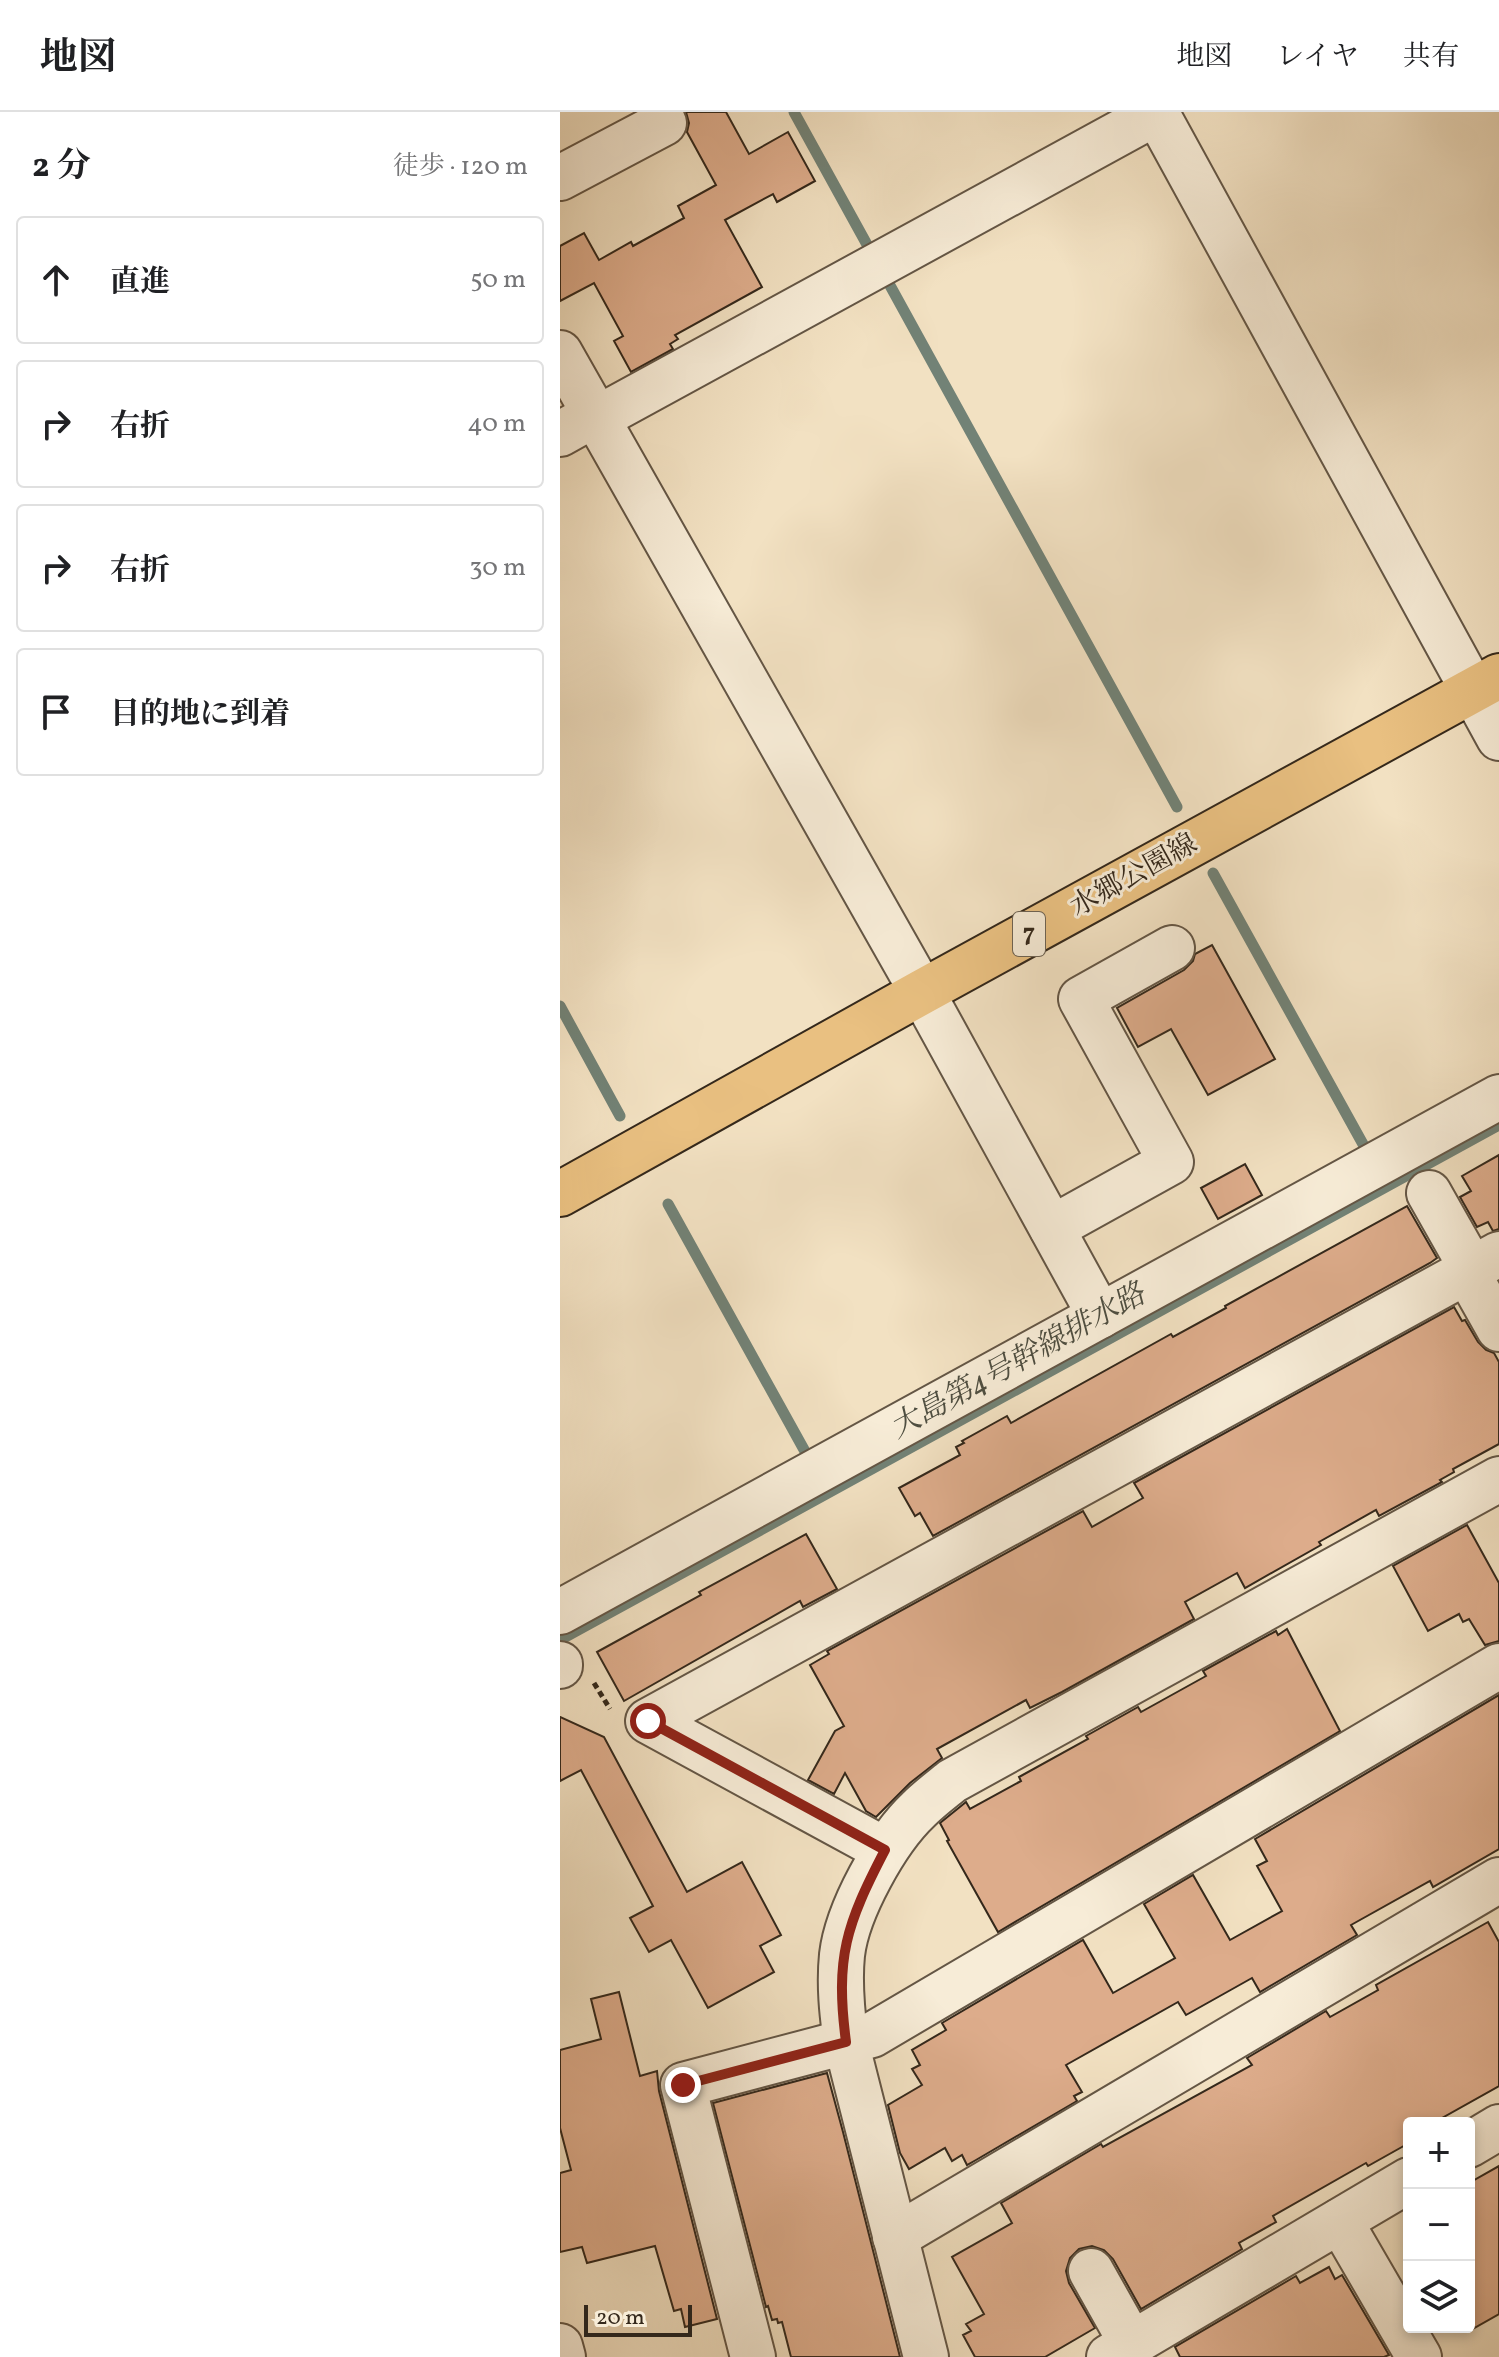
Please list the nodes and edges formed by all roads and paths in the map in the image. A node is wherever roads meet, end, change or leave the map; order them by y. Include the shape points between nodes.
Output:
1 (1157, 112) edge
2 (664, 123) dead end
3 (560, 178) edge
4 (560, 353) edge
5 (584, 423) edge
6 (1486, 683) edge
7 (1499, 738) edge
8 (1172, 948) dead end
9 (922, 992) junction
10 (1499, 1097) edge
11 (1429, 1193) dead end
12 (560, 1194) edge
13 (1052, 1228) junction
14 (1479, 1265) edge
15 (1100, 1316) junction
16 (1499, 1329) edge
17 (1499, 1479) edge
18 (560, 1612) edge
19 (560, 1665) edge
20 (1499, 1666) edge
21 (648, 1721) junction
22 (885, 1850) junction
23 (1499, 1880) edge
24 (846, 2042) junction
25 (1499, 2127) edge
26 (1475, 2141) edge
27 (1403, 2184) edge
28 (1340, 2221) junction
29 (895, 2237) junction
30 (1091, 2271) dead end
31 (560, 2346) edge
32 (1120, 2350) edge
33 (563, 2357) edge
34 (753, 2357) edge
35 (926, 2357) edge
36 (1419, 2357) edge

1 - 5 street
1 - 6 street
2 - 3 street
4 - 5 street
5 - 9 street
6 - 7 street
6 - 9 main road, 水郷公園線 / 7
8 - 13 street via 1081,999 1171,1162
9 - 12 main road, 水郷公園線 / 7
9 - 13 street
10 - 15 street
11 - 14 street
13 - 15 street
14 - 16 street
14 - 21 street
15 - 18 street
17 - 22 street via 952,1781 917,1810
19 - 21 path via 582,1663 618,1722
20 - 24 street via 872,2035
21 - 22 street
22 - 24 street via 858,1902 842,1952 840,2000
23 - 29 street
24 - 29 street
24 - 34 street via 683,2085
25 - 26 street
27 - 28 street
28 - 32 street
28 - 36 street
29 - 35 street
30 - 32 street
31 - 33 street

